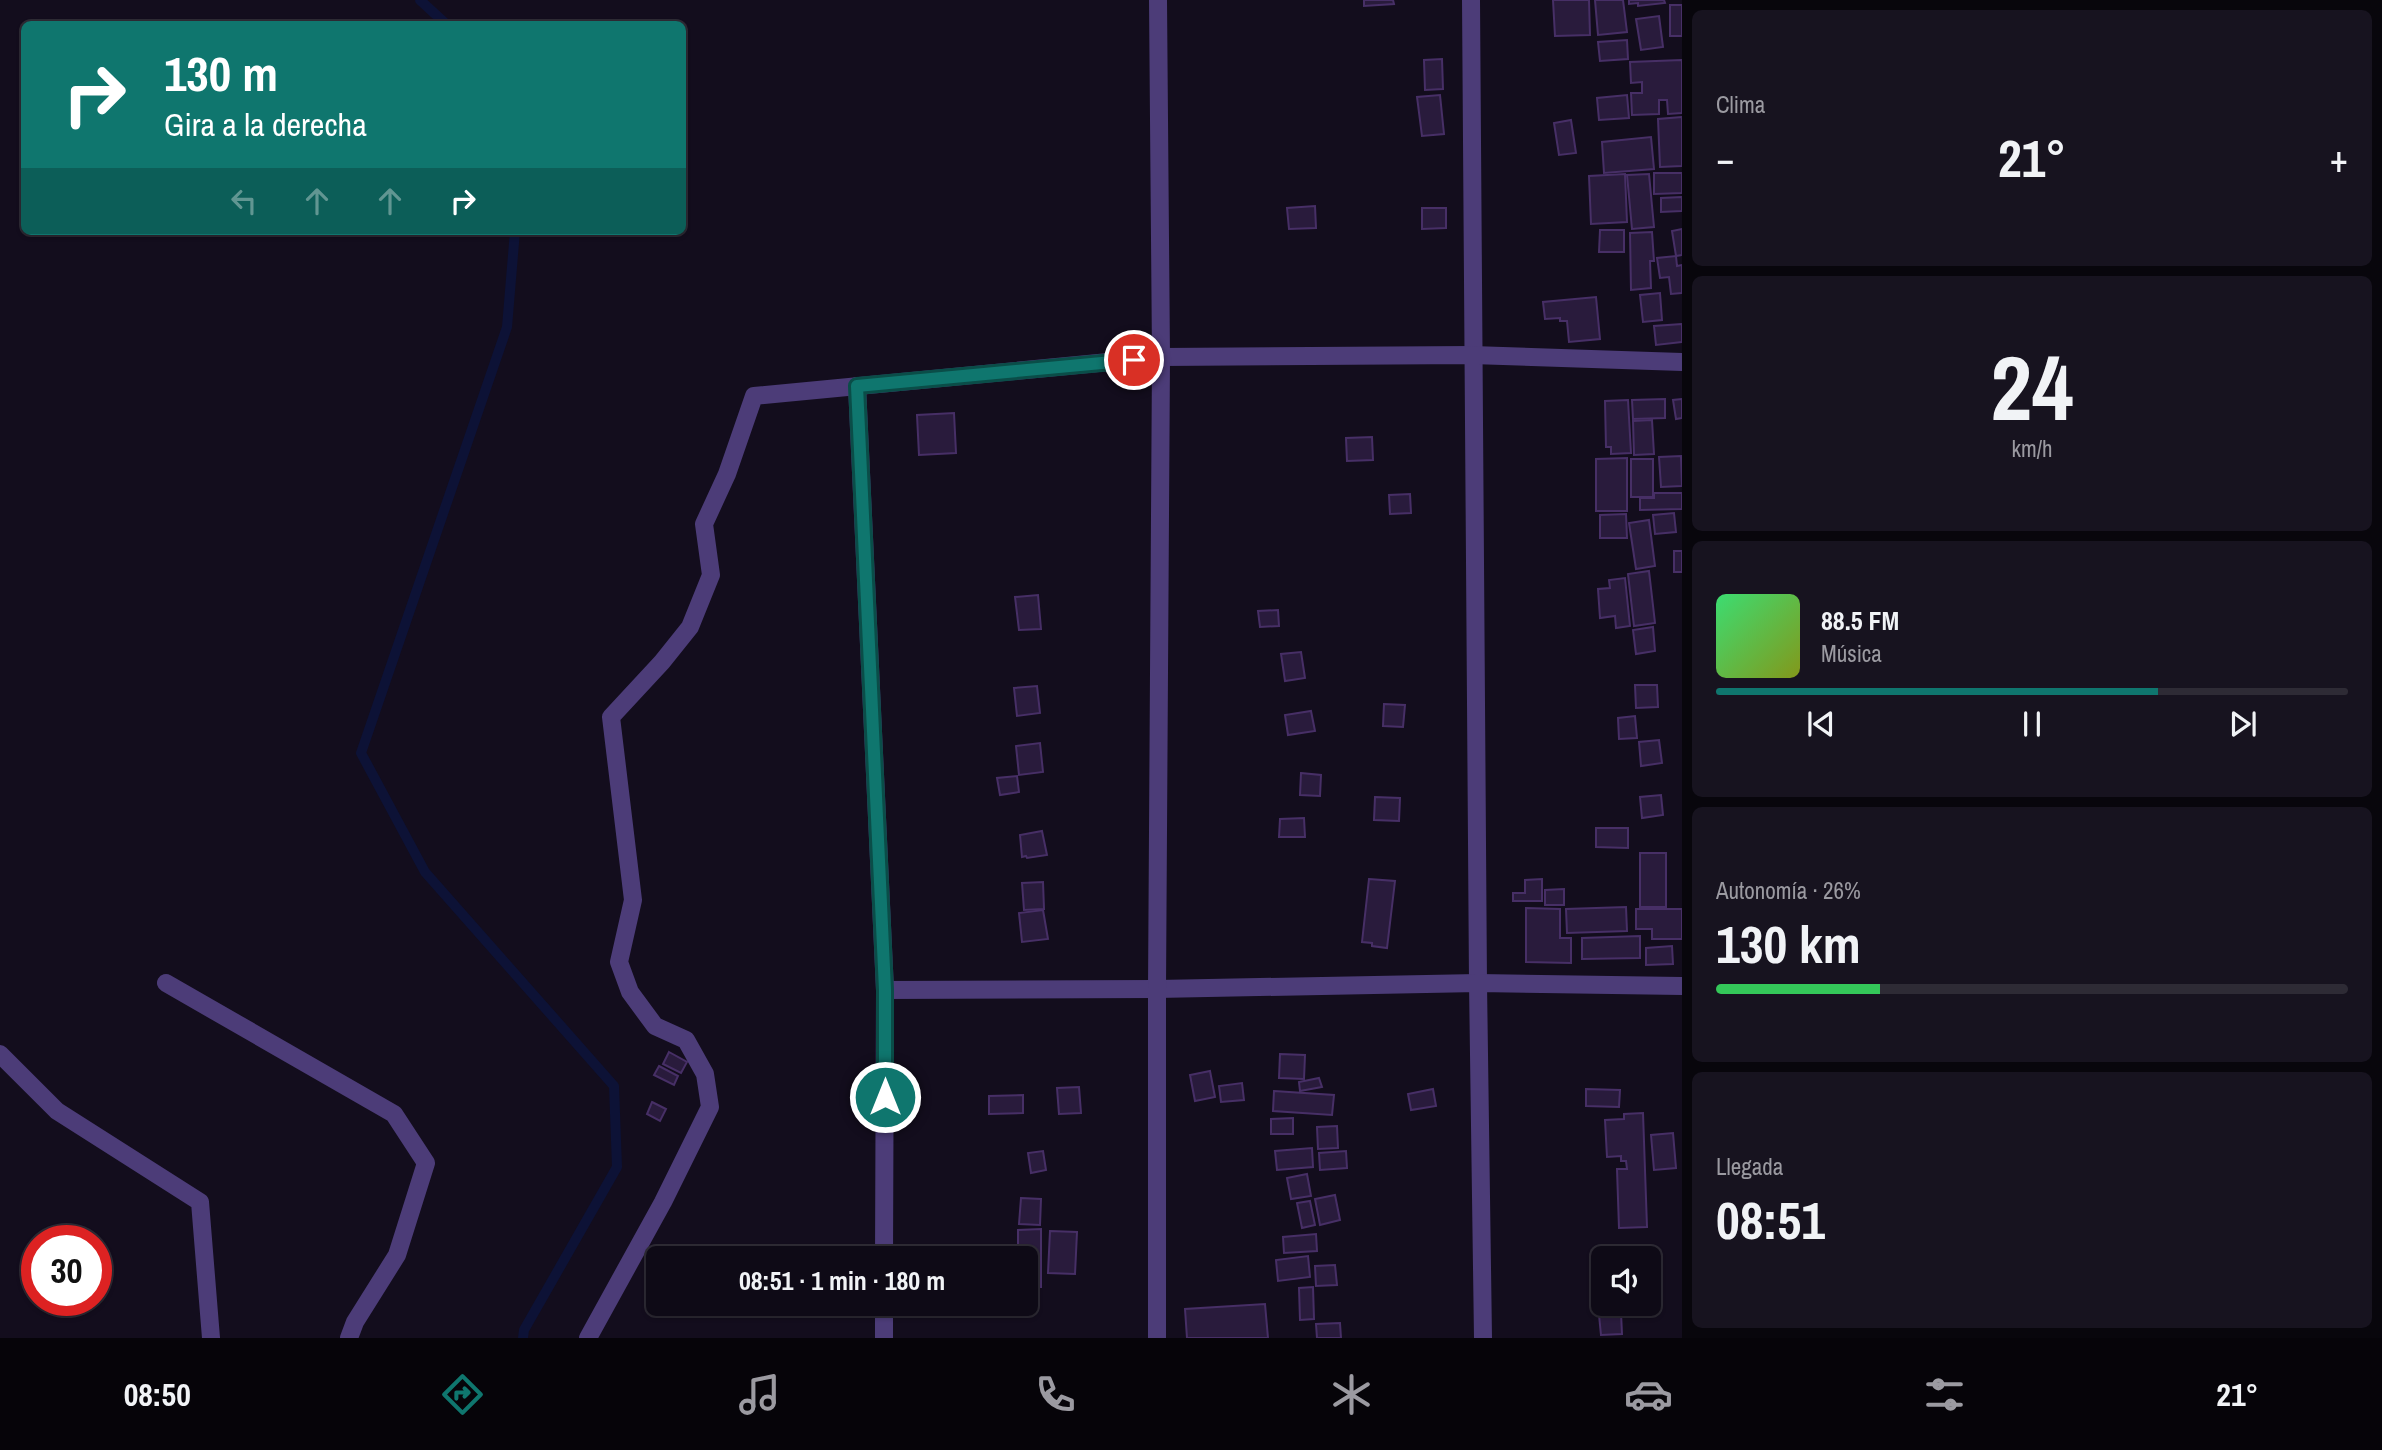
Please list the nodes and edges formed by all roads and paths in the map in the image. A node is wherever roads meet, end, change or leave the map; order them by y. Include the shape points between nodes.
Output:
1 (1158, 0) edge
2 (1471, 0) edge
3 (1472, 355) junction
4 (1161, 357) junction
5 (1682, 362) edge
6 (857, 386) junction
7 (166, 983) dead end
8 (1478, 983) junction
9 (1682, 986) edge
10 (1157, 989) junction
11 (885, 990) junction
12 (0, 1054) edge
13 (884, 1246) edge
14 (884, 1316) edge
15 (211, 1338) edge
16 (349, 1338) edge
17 (587, 1338) edge
18 (884, 1338) edge
19 (1157, 1338) edge
20 (1483, 1338) edge

1 - 4 street
2 - 3 street
3 - 4 street
3 - 5 street
3 - 8 street
4 - 6 street
4 - 10 street
6 - 11 street
6 - 17 street via 754,396 704,524 711,575 690,627 611,717 633,900 619,962 630,992 654,1026 686,1040 705,1074 710,1107
7 - 16 street via 394,1114 426,1163 397,1255
8 - 9 street
8 - 10 street
8 - 20 street
10 - 11 street
10 - 19 street
11 - 13 street
12 - 15 street via 57,1111 200,1202
14 - 18 street

